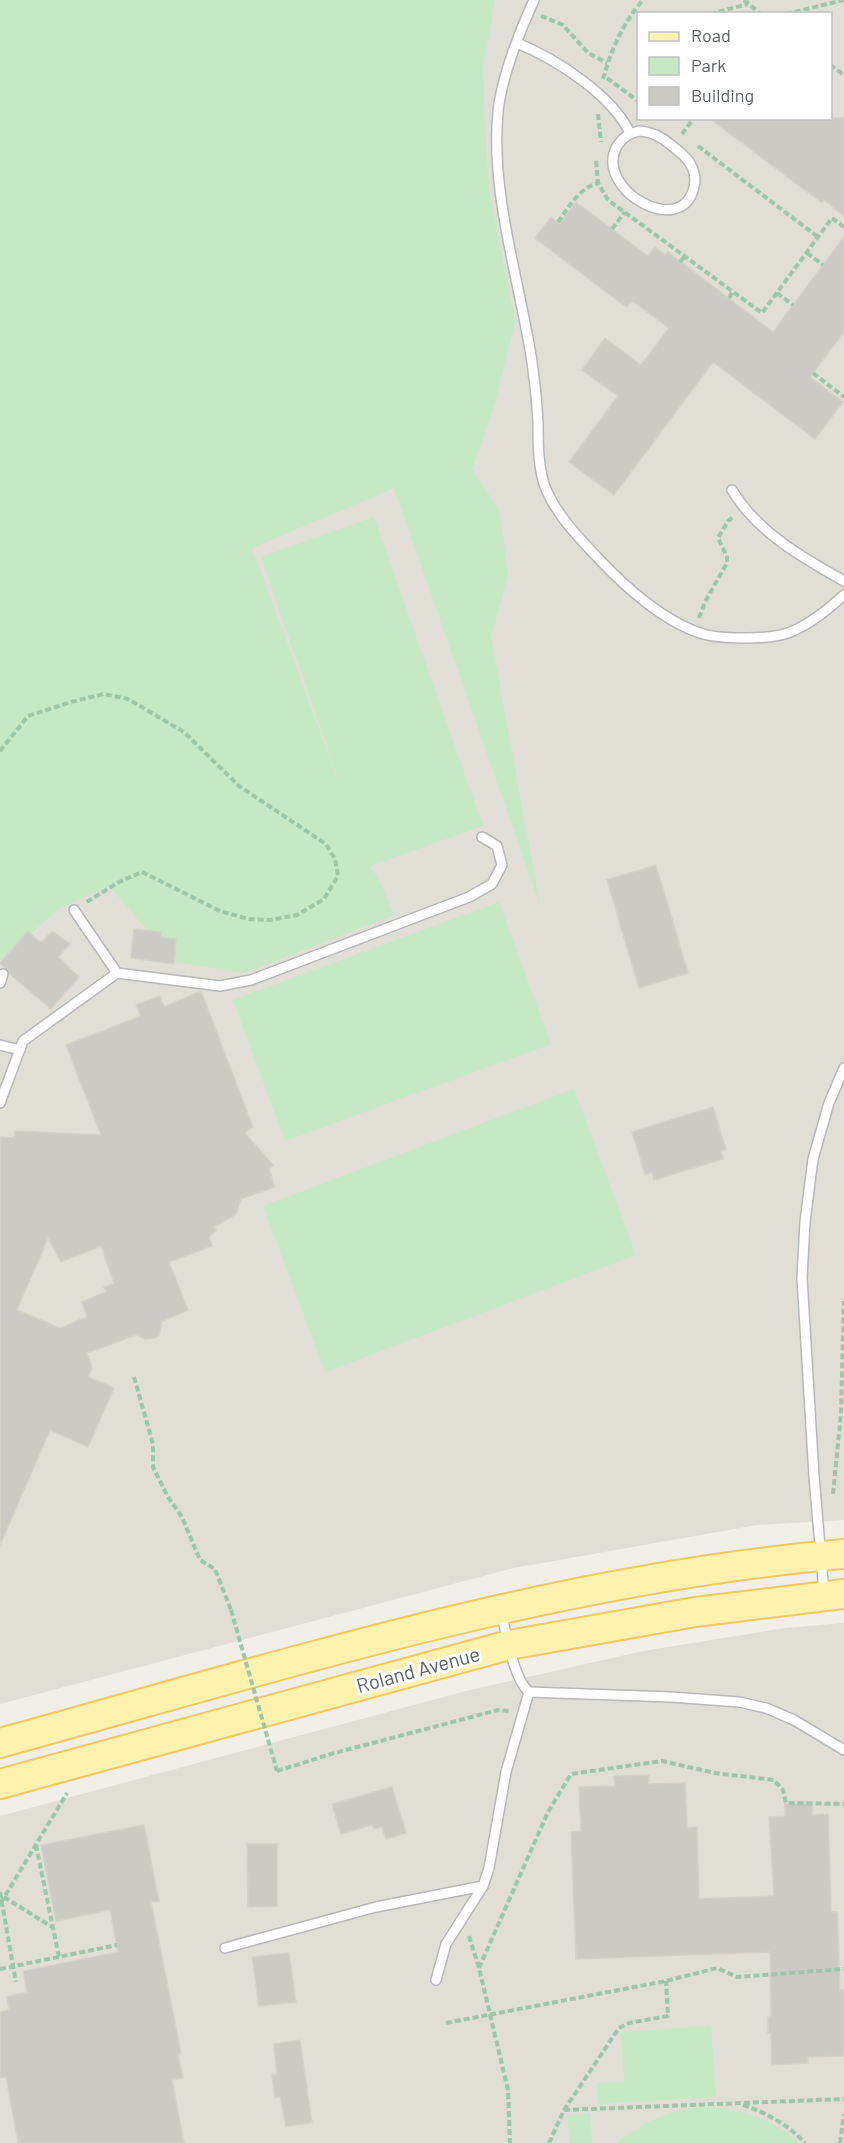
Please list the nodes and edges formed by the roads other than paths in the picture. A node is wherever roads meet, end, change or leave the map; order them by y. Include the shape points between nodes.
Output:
1 (534, 0) edge
2 (517, 44) junction
3 (630, 133) junction
4 (732, 490) dead end
5 (844, 582) edge
6 (844, 595) edge
7 (482, 837) dead end
8 (74, 910) road end
9 (117, 973) junction
10 (0, 1045) edge
11 (20, 1050) junction
12 (844, 1068) edge
13 (0, 1103) edge
14 (832, 1555) edge
15 (834, 1594) edge
16 (500, 1608) junction
17 (509, 1645) junction
18 (529, 1692) junction
19 (0, 1743) edge
20 (844, 1750) edge
21 (0, 1784) edge
22 (483, 1886) junction
23 (225, 1948) dead end
24 (436, 1980) dead end

1 - 2 lane
2 - 3 lane via 554,60 600,96 624,120
2 - 6 lane via 498,112 500,181 532,362 540,466 553,501 582,541 634,592 660,612 707,635 763,638 787,633 820,615
3 - 3 lane via 614,151 617,178 625,189 653,208 676,209 685,204 691,197 695,176 686,158 662,137 649,132
4 - 5 lane via 748,513 777,538
7 - 9 lane via 497,846 502,865 492,884 469,897 262,976 220,986
8 - 9 lane
9 - 11 lane via 23,1041
10 - 11 lane
11 - 13 lane
12 - 14 lane via 813,1159 802,1278 806,1367
14 - 15 lane
14 - 16 main road, Roland Avenue via 639,1582
15 - 17 main road, Roland Avenue via 674,1615
16 - 17 lane
16 - 19 main road, Roland Avenue
17 - 18 lane via 520,1681
17 - 21 main road, Roland Avenue
18 - 20 lane via 739,1702 794,1720
18 - 22 lane via 506,1772
22 - 23 lane via 376,1908
22 - 24 lane via 446,1944

